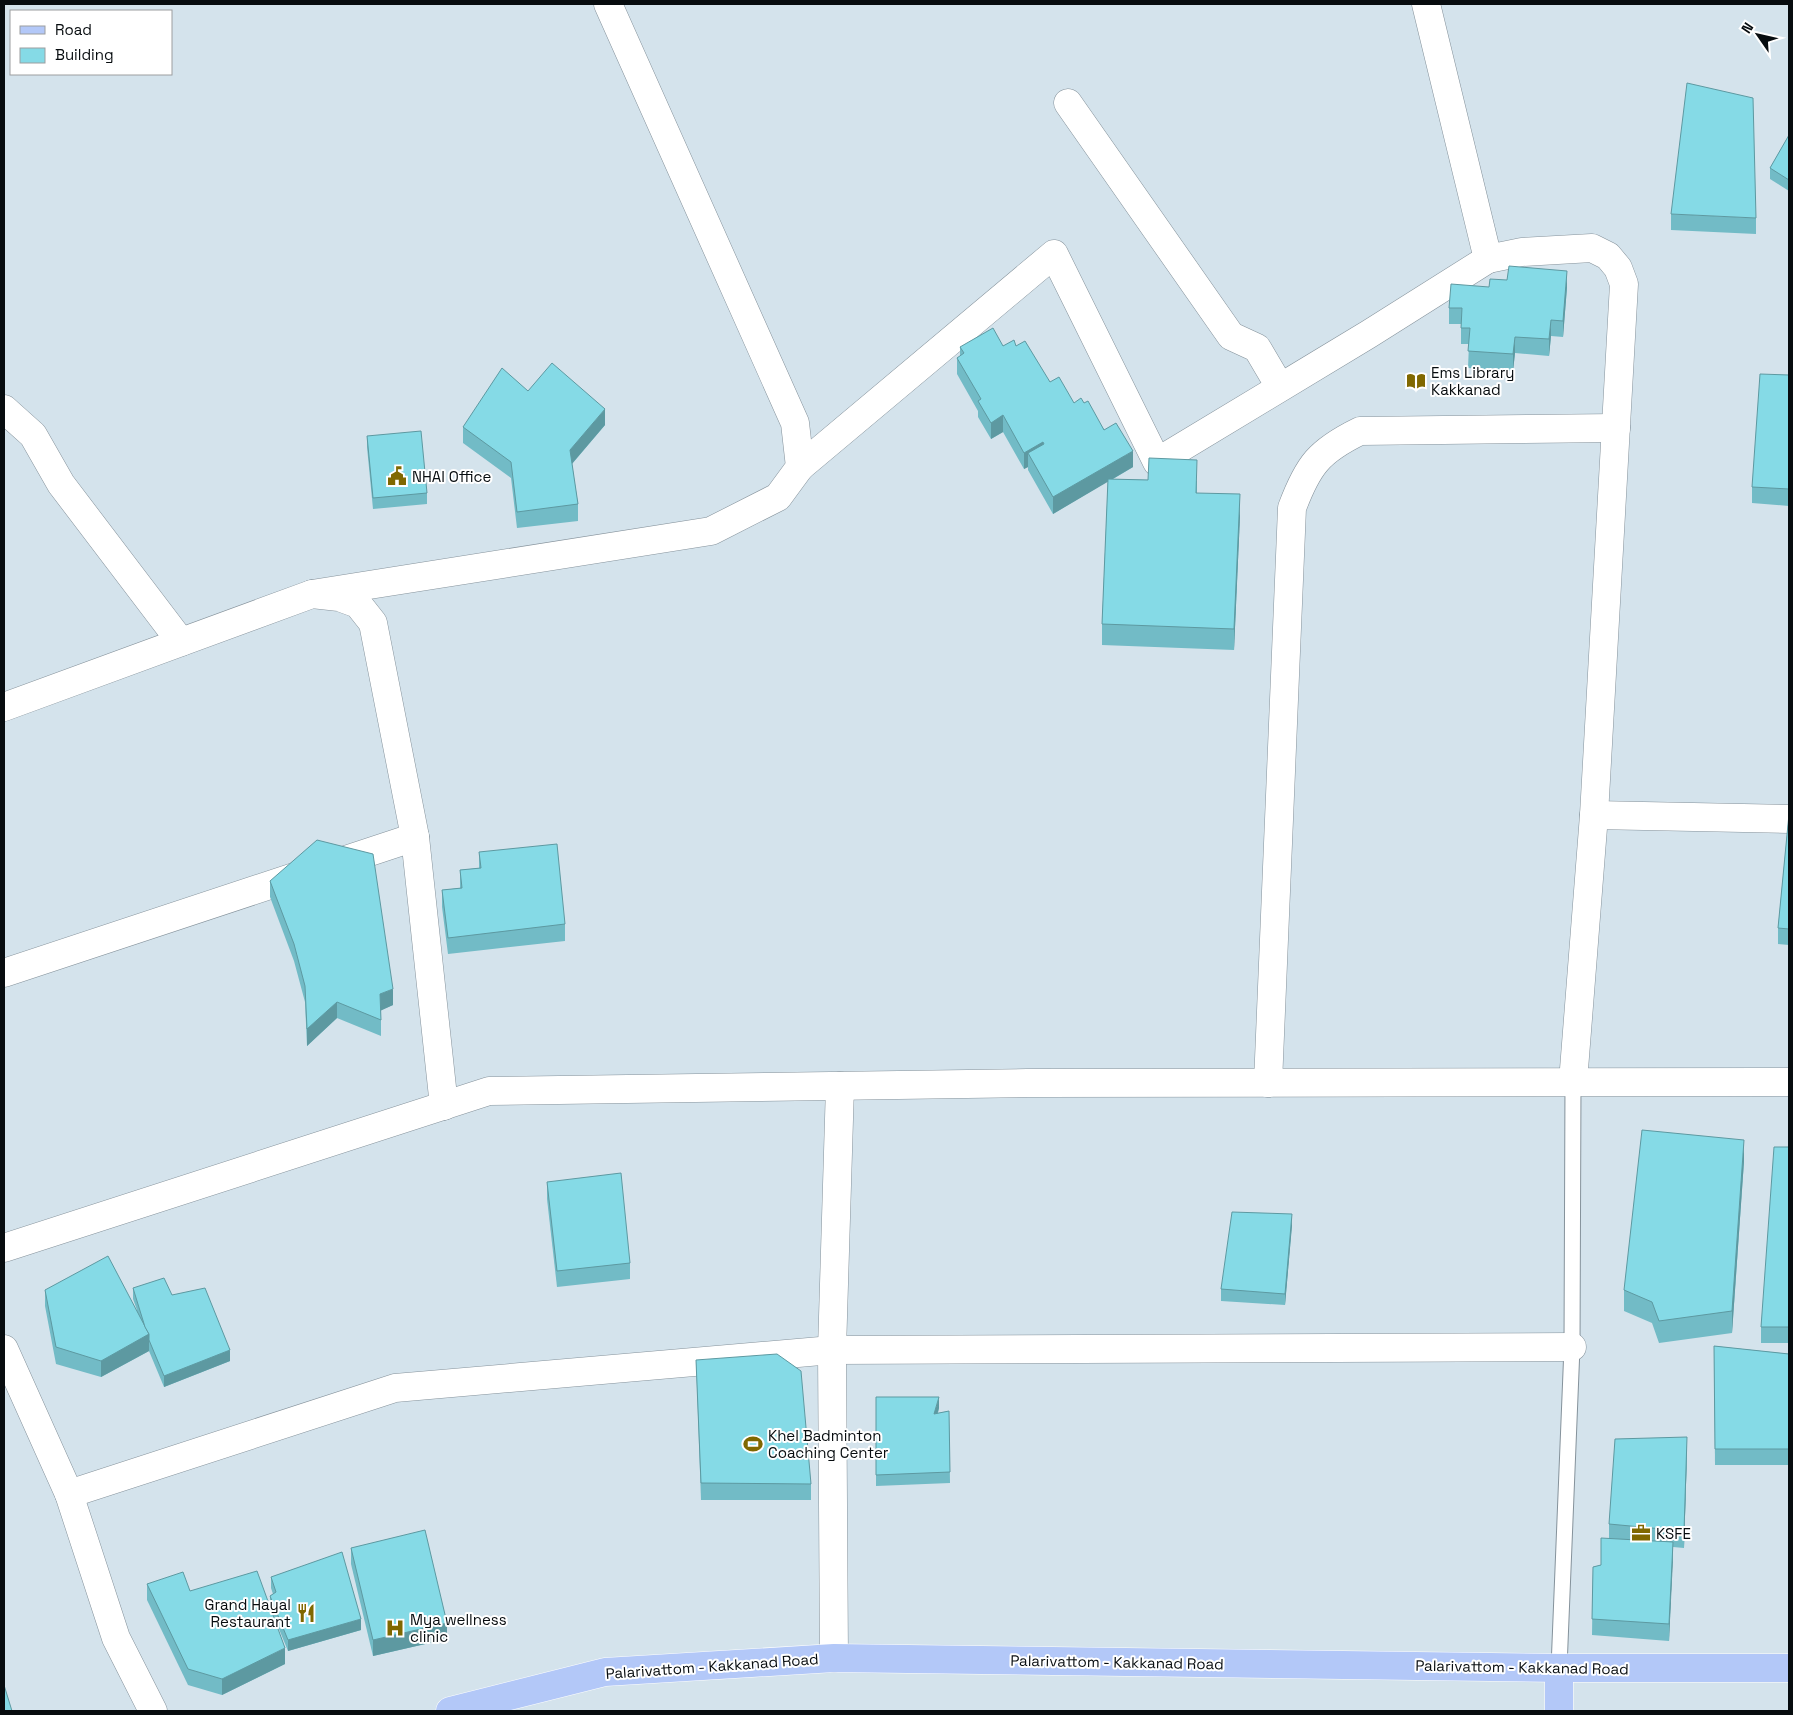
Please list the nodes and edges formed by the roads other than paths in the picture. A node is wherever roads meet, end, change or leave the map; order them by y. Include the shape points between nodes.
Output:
1 (608, 4) edge
2 (1426, 4) edge
3 (1068, 103) dead end
4 (1488, 259) junction
5 (1280, 387) junction
6 (4, 409) edge
7 (1616, 428) junction
8 (800, 467) junction
9 (312, 594) junction
10 (181, 642) junction
11 (4, 707) edge
12 (1594, 815) junction
13 (1789, 820) edge
14 (415, 837) junction
15 (4, 973) edge
16 (1573, 1082) junction
17 (1789, 1082) edge
18 (1268, 1083) junction
19 (840, 1086) junction
20 (444, 1106) junction
21 (4, 1248) edge
22 (1572, 1347) junction
23 (4, 1349) edge
24 (832, 1350) junction
25 (68, 1494) junction
26 (834, 1658) junction
27 (1559, 1668) junction
28 (1789, 1668) edge
29 (153, 1711) edge
30 (450, 1711) edge
31 (1559, 1711) edge

1 - 8 street via 795,423
2 - 4 street
3 - 5 street via 1231,336 1256,348
4 - 5 street
4 - 7 street via 1522,252 1592,248 1608,256 1618,268 1624,284
5 - 8 street via 1157,462 1054,254
6 - 10 street via 33,435 61,484
7 - 12 street
7 - 18 street via 1360,430 1338,441 1316,460 1302,480 1292,508
8 - 9 street via 778,497 711,532
9 - 10 street
9 - 14 street via 339,597 358,604 373,624
10 - 11 street
12 - 13 street
12 - 16 street
14 - 15 street
14 - 20 street
16 - 17 street
16 - 18 street
16 - 22 lane
18 - 19 street
19 - 20 street via 489,1092
19 - 24 street
20 - 21 street
22 - 24 street
22 - 27 lane
23 - 25 street
24 - 25 street via 395,1388
24 - 26 street
25 - 29 street via 116,1638
26 - 27 main road, Palarivattom - Kakkanad Road
26 - 30 main road, Palarivattom - Kakkanad Road via 604,1672
27 - 28 main road, Palarivattom - Kakkanad Road
27 - 31 main road

